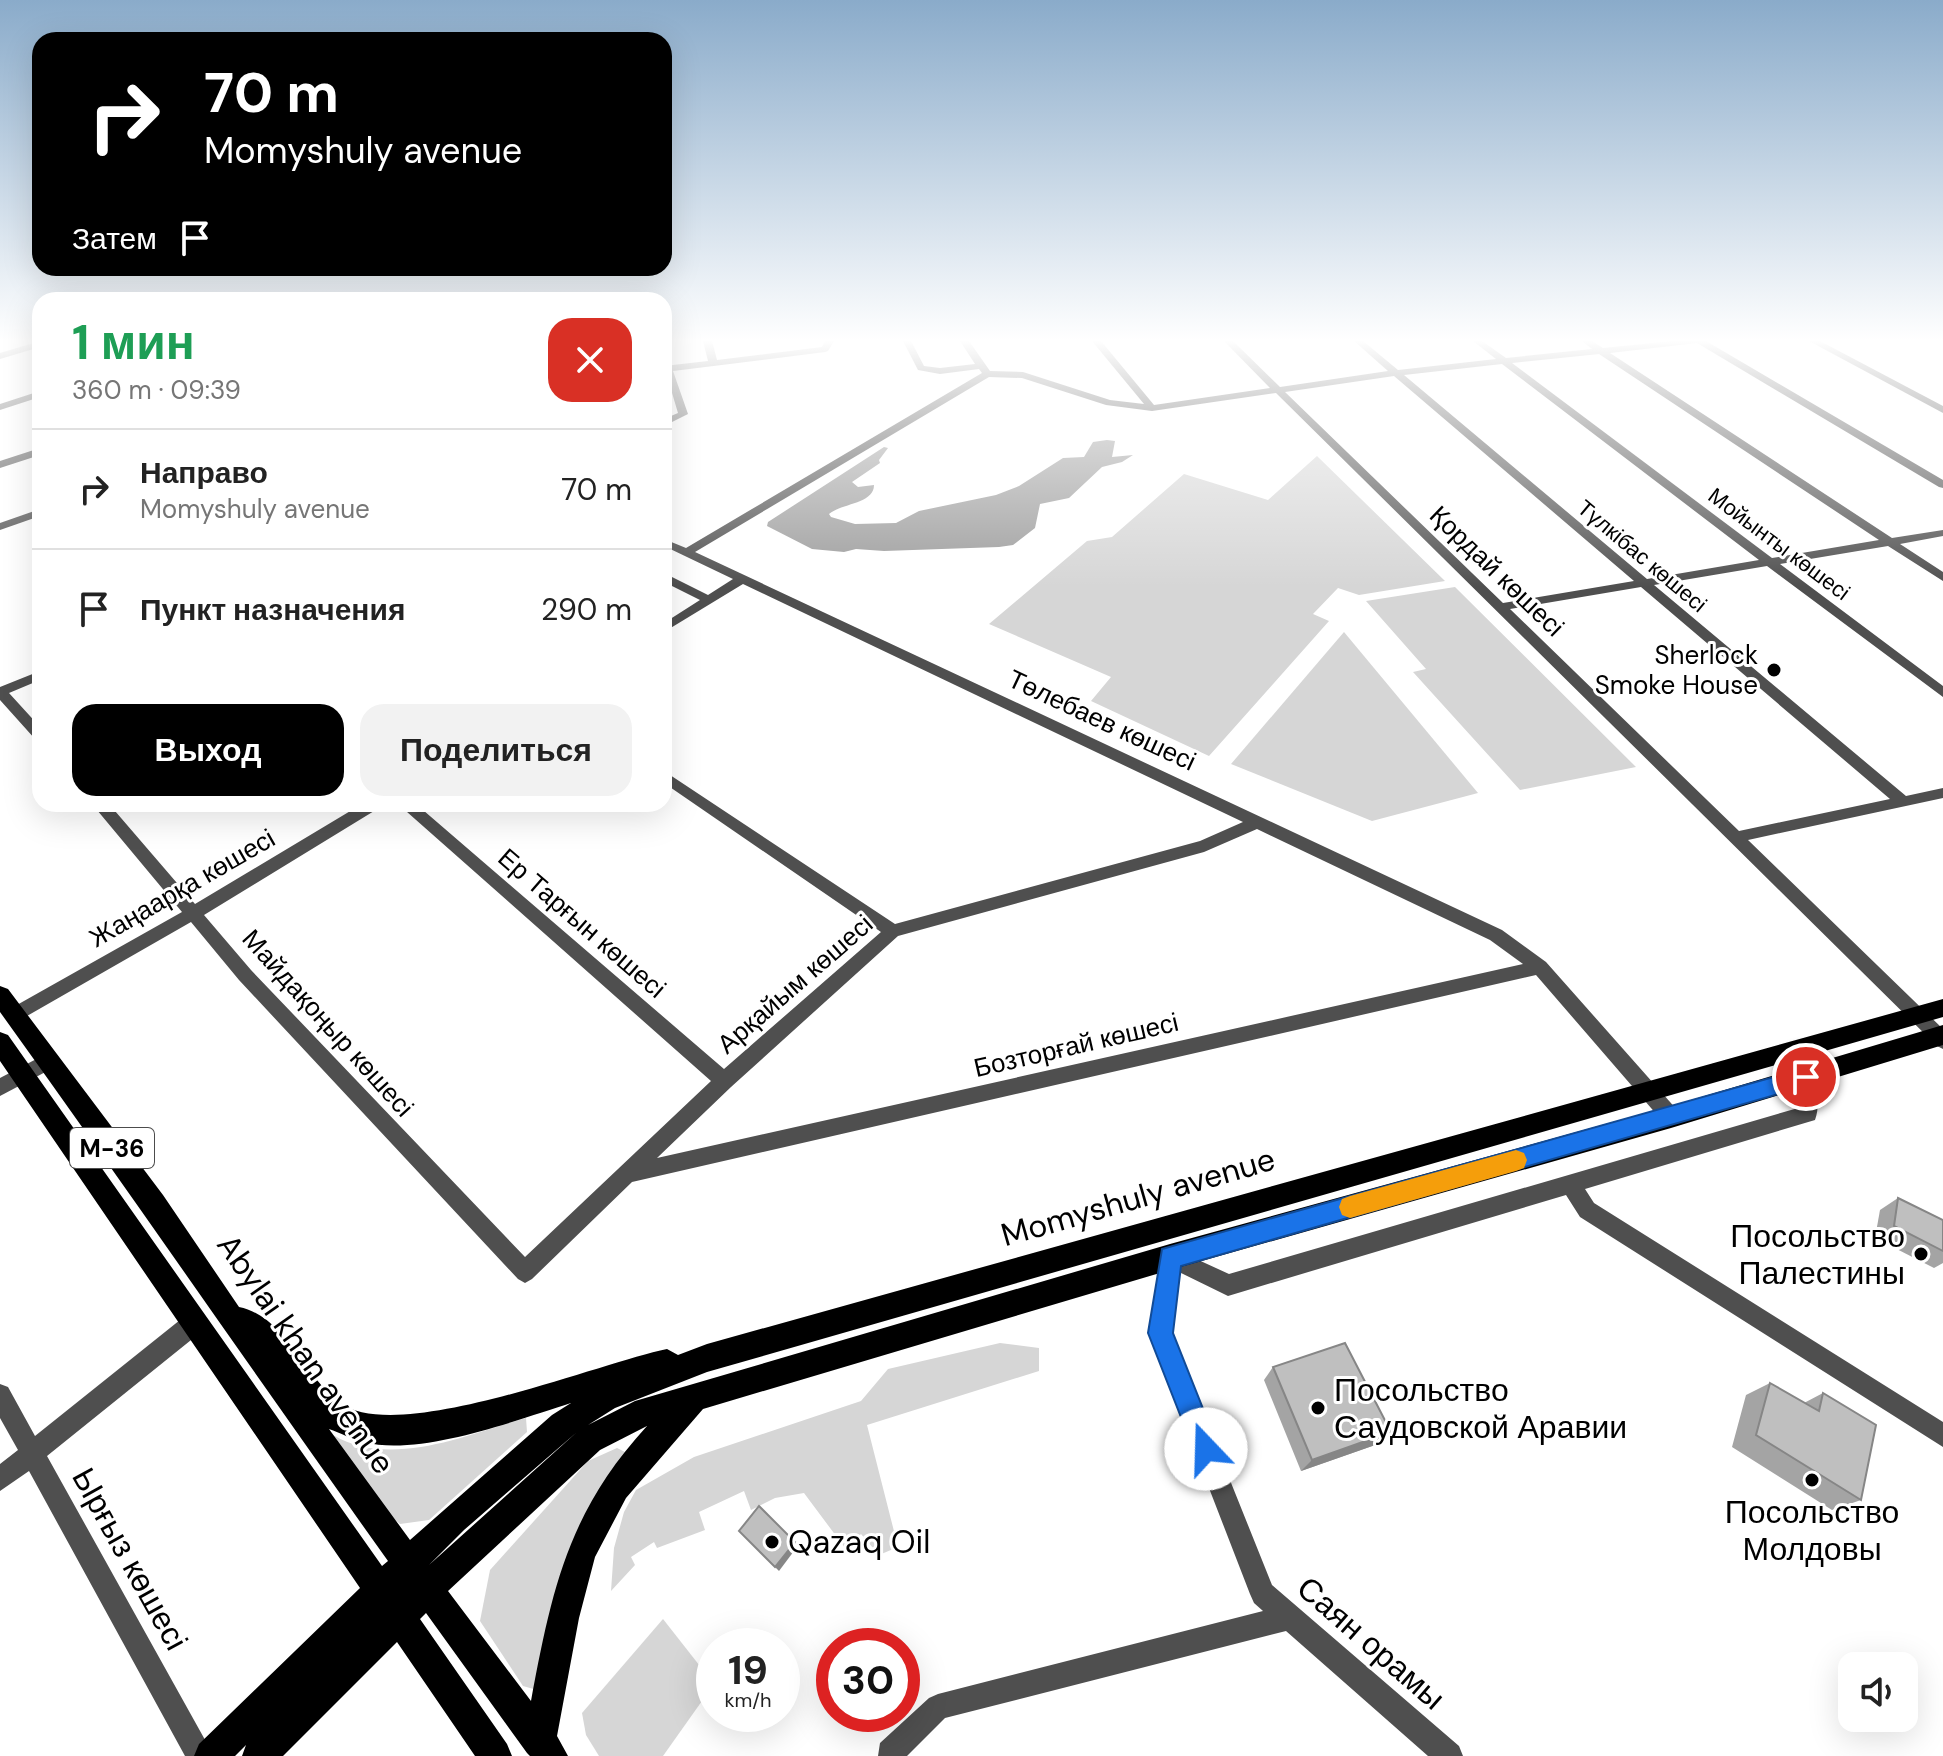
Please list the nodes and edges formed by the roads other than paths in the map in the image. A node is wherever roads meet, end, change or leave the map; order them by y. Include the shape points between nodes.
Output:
1 (898, 423) edge
2 (1312, 423) edge
3 (1454, 423) edge
4 (1587, 423) edge
5 (1710, 423) edge
6 (1837, 423) edge
7 (32, 454) edge
8 (0, 465) edge
9 (1943, 485) edge
10 (32, 515) edge
11 (0, 527) edge
12 (1943, 533) edge
13 (1890, 542) junction
14 (672, 545) edge
15 (687, 552) junction
16 (1771, 563) junction
17 (1943, 577) edge
18 (741, 580) junction
19 (672, 581) edge
20 (1643, 583) junction
21 (708, 600) junction
22 (1499, 607) junction
23 (672, 623) edge
24 (32, 678) edge
25 (0, 692) edge
26 (1943, 693) edge
27 (32, 727) edge
28 (672, 781) edge
29 (1943, 793) edge
30 (1901, 800) junction
31 (107, 812) edge
32 (361, 812) edge
33 (415, 812) edge
34 (1257, 822) junction
35 (1737, 837) junction
36 (195, 912) junction
37 (893, 931) junction
38 (1540, 967) junction
39 (7, 1005) edge
40 (1943, 1008) edge
41 (1917, 1014) junction
42 (1942, 1037) edge
43 (0, 1042) edge
44 (46, 1062) junction
45 (1806, 1077) junction
46 (724, 1081) junction
47 (11, 1082) edge
48 (1648, 1090) junction
49 (1671, 1117) junction
50 (624, 1175) junction
51 (1570, 1184) junction
52 (1170, 1257) junction
53 (525, 1272) joint
54 (220, 1303) junction
55 (193, 1324) junction
56 (707, 1358) junction
57 (0, 1395) edge
58 (696, 1395) junction
59 (1943, 1435) edge
60 (32, 1453) junction
61 (0, 1479) edge
62 (417, 1576) junction
63 (389, 1603) junction
64 (1289, 1617) junction
65 (545, 1748) edge
66 (890, 1753) dead end
67 (200, 1756) edge
68 (211, 1756) edge
69 (259, 1756) edge
70 (495, 1756) edge
71 (1449, 1756) edge

1 - 15 street
2 - 22 street, Қордай көшесі
3 - 20 street, Түлкібас көшесі
4 - 16 street, Мойынты көшесі
5 - 13 street
6 - 9 street
7 - 8 street
10 - 11 street
12 - 13 street
13 - 16 street
13 - 17 street
14 - 15 street, Төлебаев көшесі
15 - 18 street, Төлебаев көшесі
16 - 20 street
16 - 26 street, Мойынты көшесі
18 - 21 street
18 - 34 street, Төлебаев көшесі
19 - 21 street
20 - 22 street
20 - 30 street, Түлкібас көшесі
21 - 23 street
22 - 35 street, Қордай көшесі
24 - 25 street
25 - 27 street
28 - 37 street
29 - 30 street
30 - 35 street
31 - 36 street, Майдақоңыр көшесі
32 - 36 street, Жаңаарқа көшесі
33 - 46 street, Ер Тарғын көшесі
34 - 37 street, Арқайым көшесі via 1204,846
34 - 38 street, Төлебаев көшесі via 1496,935
35 - 41 street, Қордай көшесі
36 - 39 street, Жаңаарқа көшесі
36 - 53 street, Майдақоңыр көшесі via 245,975
37 - 46 street, Арқайым көшесі
38 - 48 street, Төлебаев көшесі
38 - 50 street, Бозторғай көшесі
39 - 44 main road, Abylai khan avenue / M-36
40 - 41 main road, Momyshuly avenue
41 - 42 street, Қордай көшесі
41 - 48 main road, Momyshuly avenue
42 - 45 main road
43 - 47 main road, M-36
44 - 47 street
44 - 54 main road, Abylai khan avenue / M-36 via 154,1204
45 - 49 main road
45 - 51 street via 1808,1114
46 - 50 street, Арқайым көшесі
47 - 55 main road, M-36
48 - 49 street, Төлебаев көшесі
48 - 56 main road, Momyshuly avenue
49 - 52 main road
50 - 53 street, Арқайым көшесі
51 - 52 street via 1228,1285
51 - 59 street via 1587,1210
52 - 58 main road
52 - 64 street, Саян орамы via 1160,1333 1263,1594
54 - 56 main road via 275,1347 330,1414 356,1428 423,1428 655,1364
54 - 62 main road, Abylai khan avenue / M-36
55 - 60 street
55 - 63 main road, M-36
56 - 62 main road, Momyshuly avenue via 606,1397 562,1425
57 - 60 street, Ырғыз көшесі
58 - 62 main road via 635,1415 590,1440
58 - 65 main road via 606,1501 592,1531 566,1613
60 - 61 street
60 - 67 street, Ырғыз көшесі
62 - 63 main road
62 - 65 main road, Abylai khan avenue / M-36
63 - 68 main road
63 - 69 main road
63 - 70 main road, M-36
64 - 66 street via 938,1707
64 - 71 street, Саян орамы

